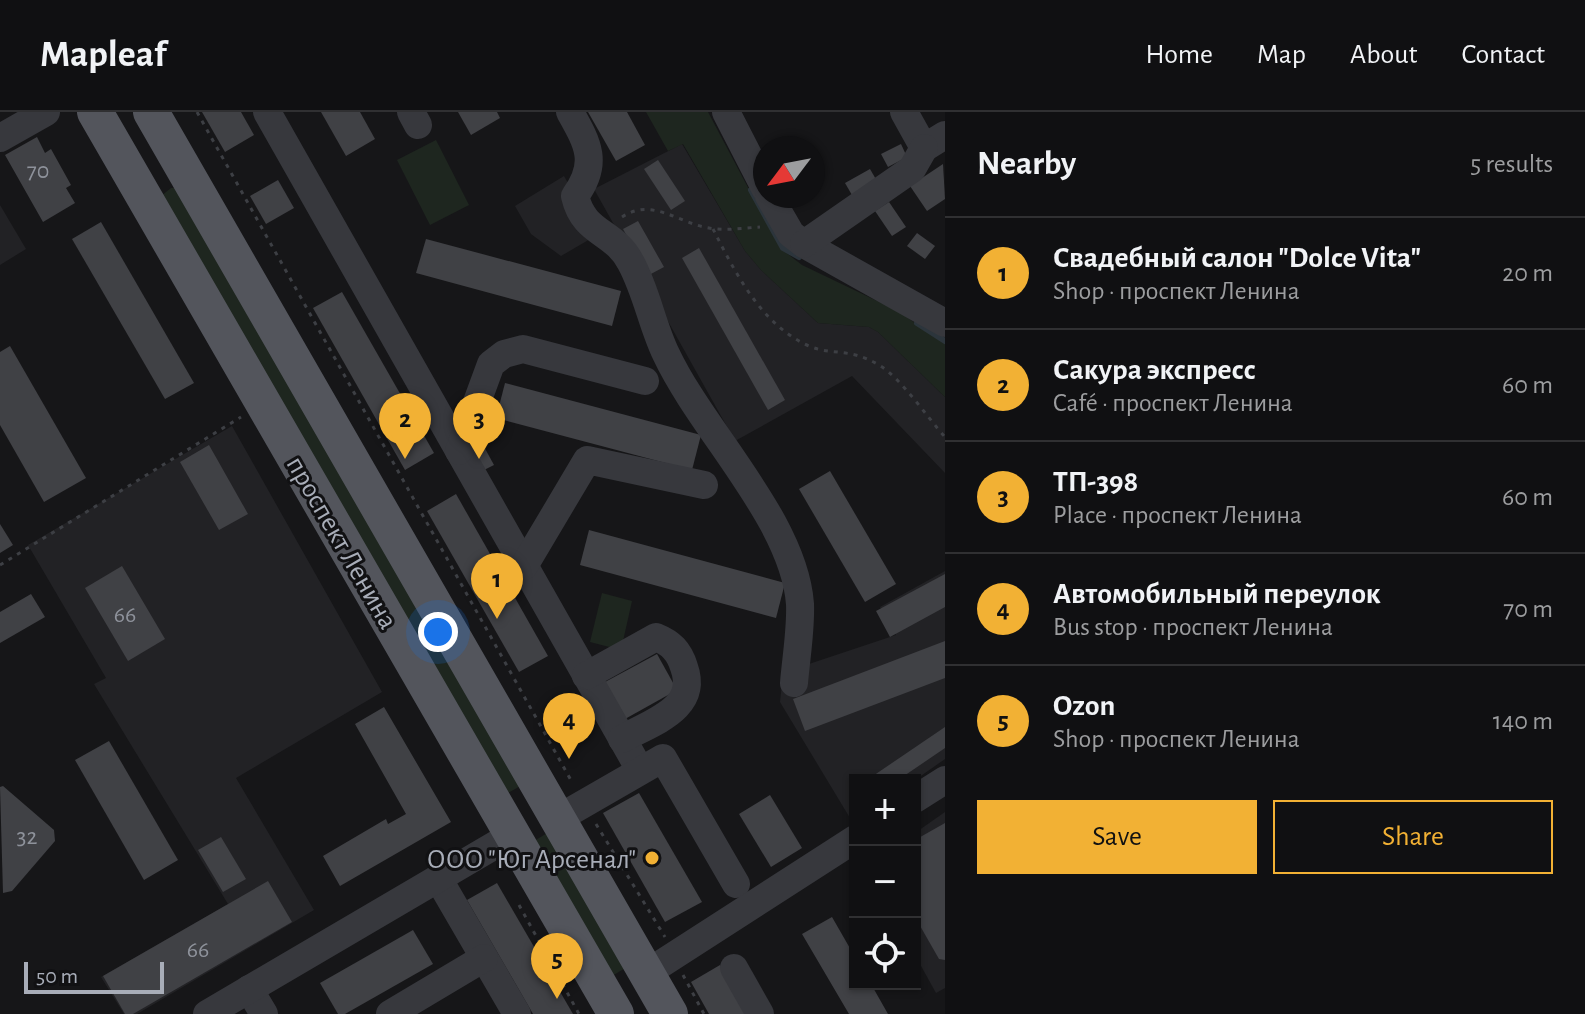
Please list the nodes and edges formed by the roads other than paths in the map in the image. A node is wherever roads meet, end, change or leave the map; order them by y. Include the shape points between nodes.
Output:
1 (46, 112) edge
2 (95, 112) edge
3 (267, 112) edge
4 (570, 112) edge
5 (726, 112) edge
6 (904, 112) edge
7 (158, 124) edge
8 (0, 138) edge
9 (934, 142) edge
10 (123, 161) junction
11 (753, 165) edge
12 (185, 169) junction
13 (143, 196) junction
14 (777, 208) edge
15 (795, 235) junction
16 (945, 323) edge
17 (645, 381) dead end
18 (459, 451) junction
19 (704, 485) dead end
20 (524, 566) junction
21 (586, 676) junction
22 (794, 683) dead end
23 (622, 739) junction
24 (640, 770) junction
25 (945, 780) edge
26 (921, 795) edge
27 (571, 810) junction
28 (512, 835) junction
29 (849, 843) edge
30 (438, 878) junction
31 (736, 884) dead end
32 (484, 958) junction
33 (734, 968) dead end
34 (647, 973) junction
35 (249, 989) junction
36 (600, 1008) edge
37 (207, 1014) edge
38 (264, 1014) edge
39 (390, 1014) edge
40 (517, 1014) edge
41 (670, 1014) edge
42 (760, 1014) edge

1 - 8 street
2 - 10 main road, проспект Ленина
3 - 18 street
4 - 22 street via 590,148 586,181 575,196 578,212 599,233 619,243 631,262 666,353 787,547 800,604
5 - 11 street
6 - 9 street
7 - 10 main road
7 - 12 main road, проспект Ленина
9 - 15 street via 912,169
10 - 13 main road, проспект Ленина
12 - 13 main road
12 - 27 main road, проспект Ленина
13 - 28 main road, проспект Ленина
14 - 15 street
15 - 16 street
17 - 18 street via 523,349 504,354 491,364
18 - 20 street
19 - 20 street via 587,460
20 - 21 street
21 - 23 street
21 - 23 street via 656,637 671,643 683,663 687,697 676,709
23 - 24 street
24 - 27 street
24 - 31 street via 663,758
25 - 26 street
27 - 34 main road, проспект Ленина
28 - 30 street
28 - 36 main road, проспект Ленина
29 - 34 street
30 - 32 street
30 - 35 street
32 - 39 street
32 - 40 street
33 - 42 street
34 - 36 main road
34 - 41 main road, проспект Ленина
35 - 37 street
35 - 38 street

